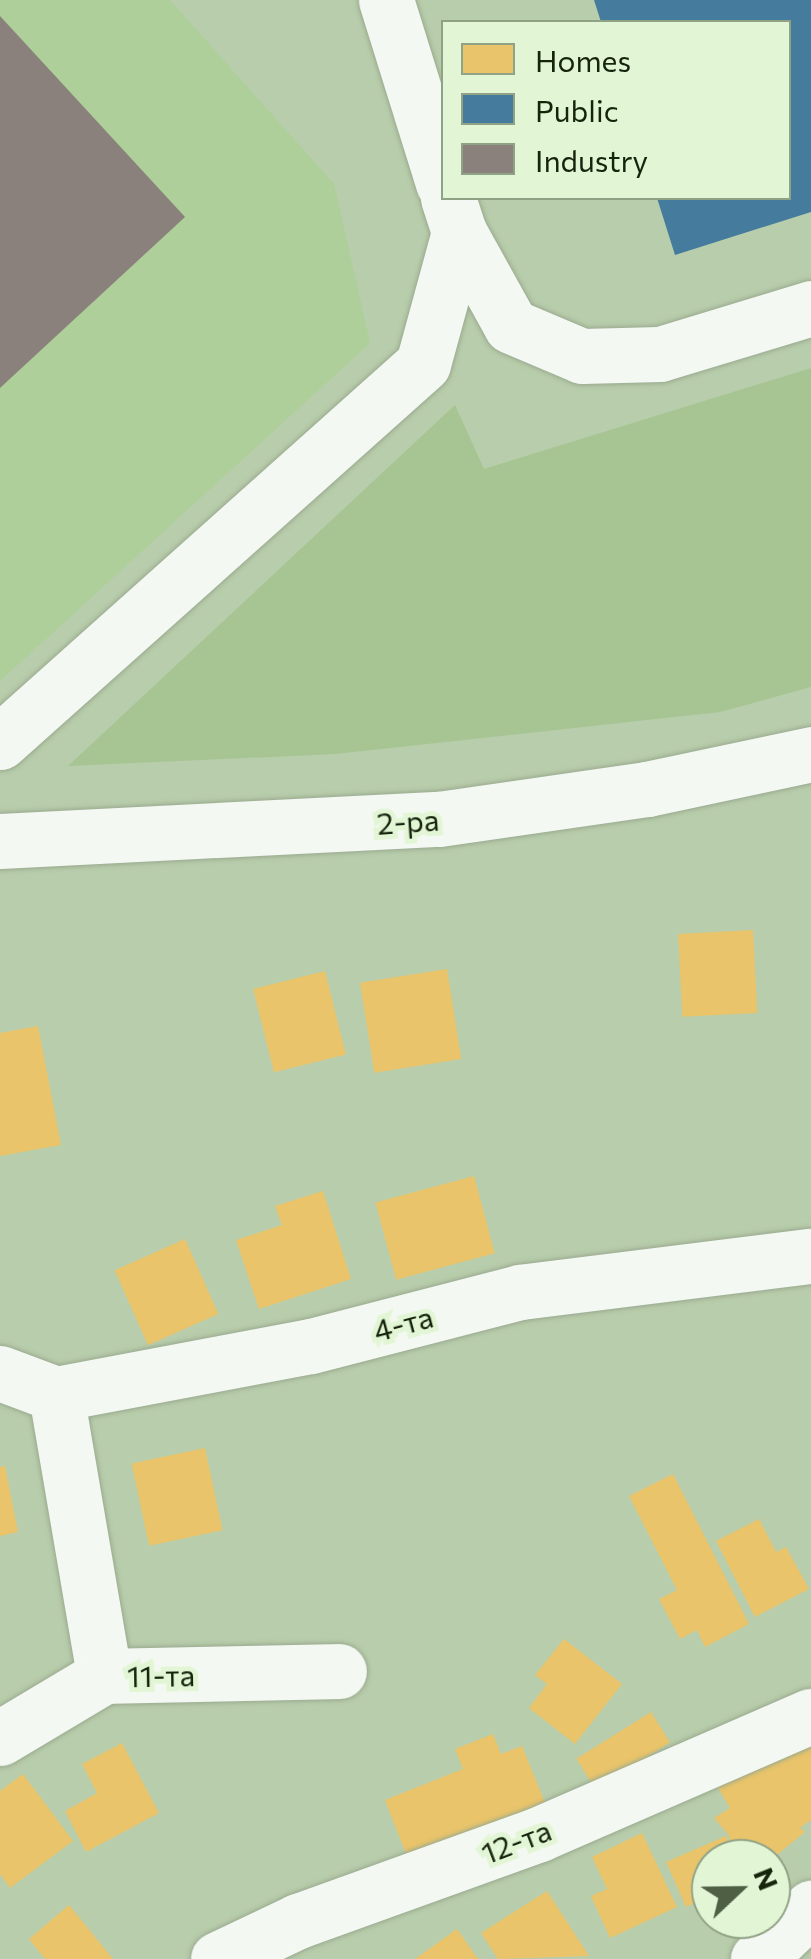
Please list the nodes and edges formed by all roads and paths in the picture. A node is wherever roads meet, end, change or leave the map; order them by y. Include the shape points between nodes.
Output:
1 (386, 0) edge
2 (441, 175) edge
3 (450, 204) edge
4 (811, 308) edge
5 (0, 742) edge
6 (811, 754) edge
7 (0, 841) edge
8 (811, 1256) edge
9 (0, 1373) edge
10 (56, 1394) junction
11 (339, 1671) dead end
12 (104, 1676) junction
13 (811, 1716) edge
14 (0, 1738) edge
15 (811, 1908) edge
16 (218, 1959) edge
17 (758, 1959) edge

1 - 2 street
3 - 4 street via 510,326 582,356 660,354
3 - 5 street via 423,364
6 - 7 street, 2-ра via 647,789 439,819
8 - 10 street, 4-та via 520,1292 312,1346
9 - 10 street
10 - 12 street
11 - 12 street, 11-та
12 - 14 street, 11-та
13 - 16 street, 12-та via 539,1834 298,1921
15 - 17 street

